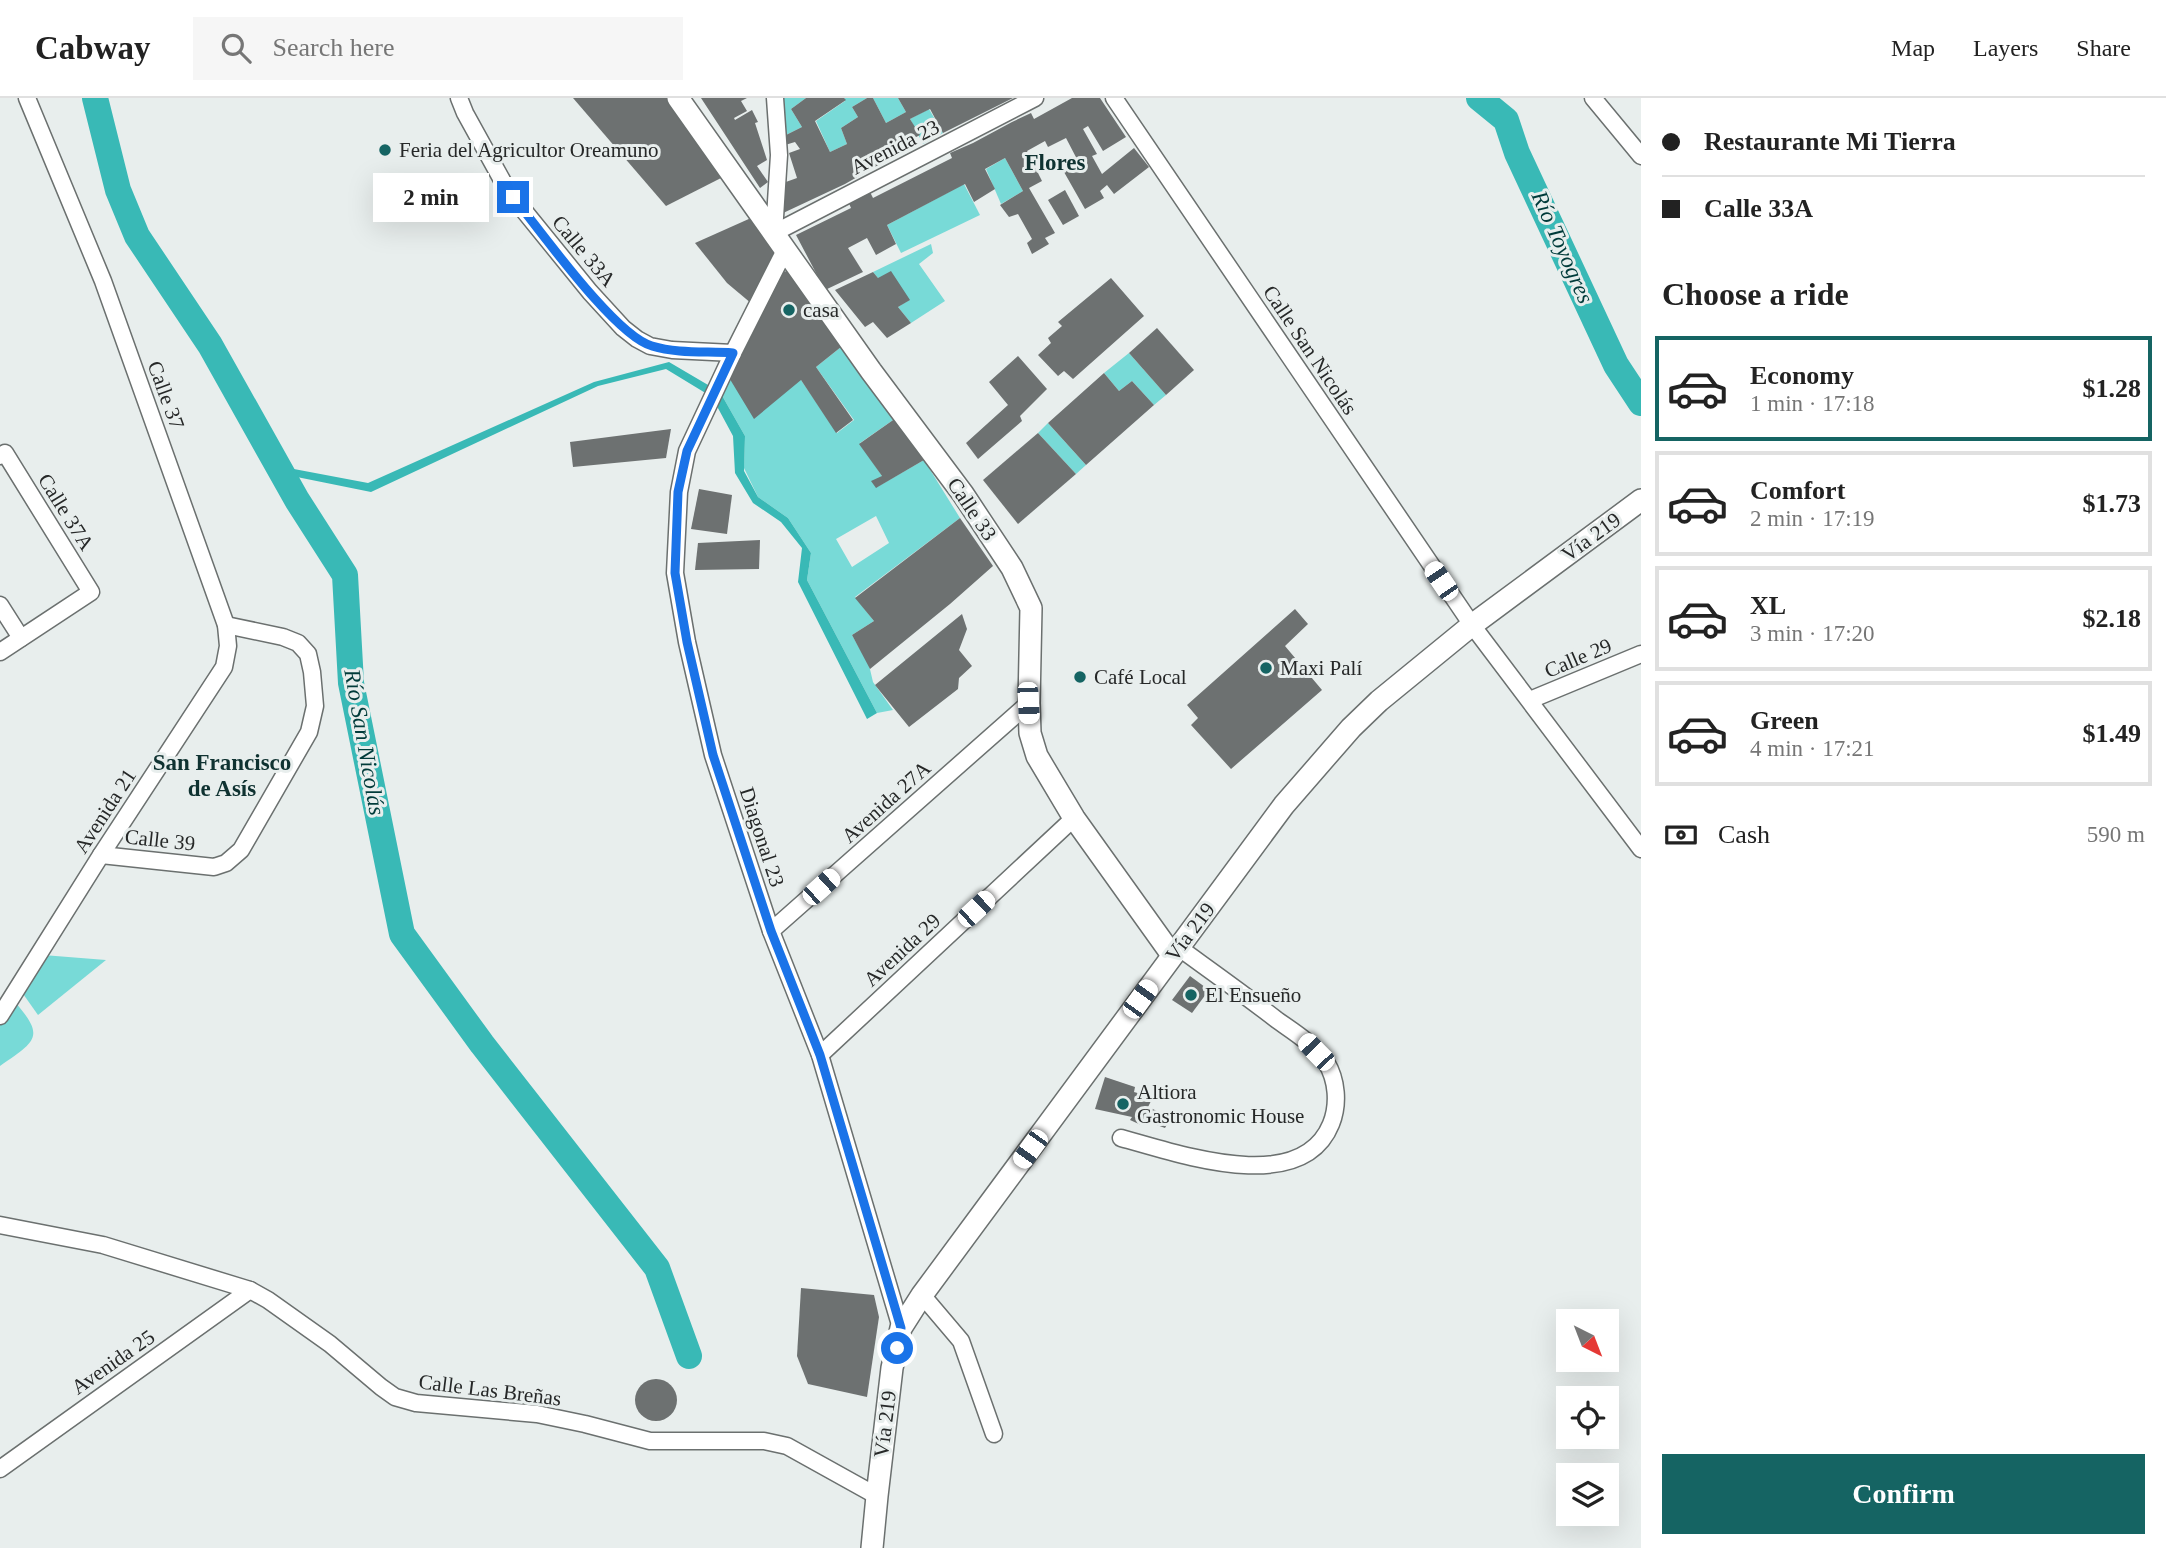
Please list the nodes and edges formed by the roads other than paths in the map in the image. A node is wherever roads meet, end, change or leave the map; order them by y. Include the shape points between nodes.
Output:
1 (27, 98) edge
2 (459, 98) edge
3 (678, 98) edge
4 (775, 98) edge
5 (1035, 98) edge
6 (1114, 98) edge
7 (1593, 98) edge
8 (1641, 156) edge
9 (780, 241) junction
10 (733, 353) junction
11 (3, 455) edge
12 (1641, 500) edge
13 (0, 605) edge
14 (226, 625) junction
15 (1472, 625) junction
16 (22, 638) junction
17 (0, 652) edge
18 (1641, 654) edge
19 (1530, 700) junction
20 (1028, 703) junction
21 (1074, 818) junction
22 (1641, 849) edge
23 (101, 856) junction
24 (771, 931) junction
25 (1175, 951) junction
26 (0, 1016) edge
27 (820, 1055) junction
28 (1121, 1138) dead end
29 (0, 1225) edge
30 (250, 1290) junction
31 (922, 1294) junction
32 (901, 1328) junction
33 (994, 1434) dead end
34 (0, 1469) edge
35 (877, 1496) junction
36 (875, 1544) edge

1 - 14 street, Calle 37 via 103,282
2 - 10 street, Calle 33A via 508,191 623,328 650,346
3 - 9 main road, Calle 33
4 - 9 street
5 - 9 street, Avenida 23
6 - 15 street, Calle San Nicolás
7 - 8 street
9 - 10 street
9 - 20 main road, Calle 33 via 1012,568 1031,608
10 - 24 street, Diagonal 23 via 687,451 678,492 675,573 713,755
11 - 16 street, Calle 37A via 91,592
12 - 15 main road, Vía 219
13 - 16 street
14 - 23 street, Avenida 21 via 229,646 224,667
14 - 23 street, Calle 39 via 283,637 308,654 315,706 309,732 241,850 226,863 214,867
15 - 19 street, Calle San Nicolás
15 - 25 main road, Vía 219 via 1351,728 1284,805
16 - 17 street
18 - 19 street, Calle 29
19 - 22 street, Calle San Nicolás
20 - 21 main road, Calle 33 via 1037,756
20 - 24 street, Avenida 27A
21 - 25 main road, Calle 33
21 - 27 street, Avenida 29
23 - 26 street, Avenida 21
24 - 27 street, Diagonal 23
25 - 28 street via 1306,1041 1326,1063 1337,1094 1335,1113 1315,1149 1292,1161 1247,1166
25 - 31 main road, Vía 219
27 - 32 street, Diagonal 23
29 - 30 street, Calle Las Breñas via 103,1245
30 - 34 street, Avenida 25
30 - 35 street, Calle Las Breñas via 330,1344 396,1397 416,1403 537,1414 650,1441 764,1441 787,1446
31 - 32 main road, Vía 219
31 - 33 street via 961,1340
32 - 35 main road, Vía 219
35 - 36 main road, Vía 219

